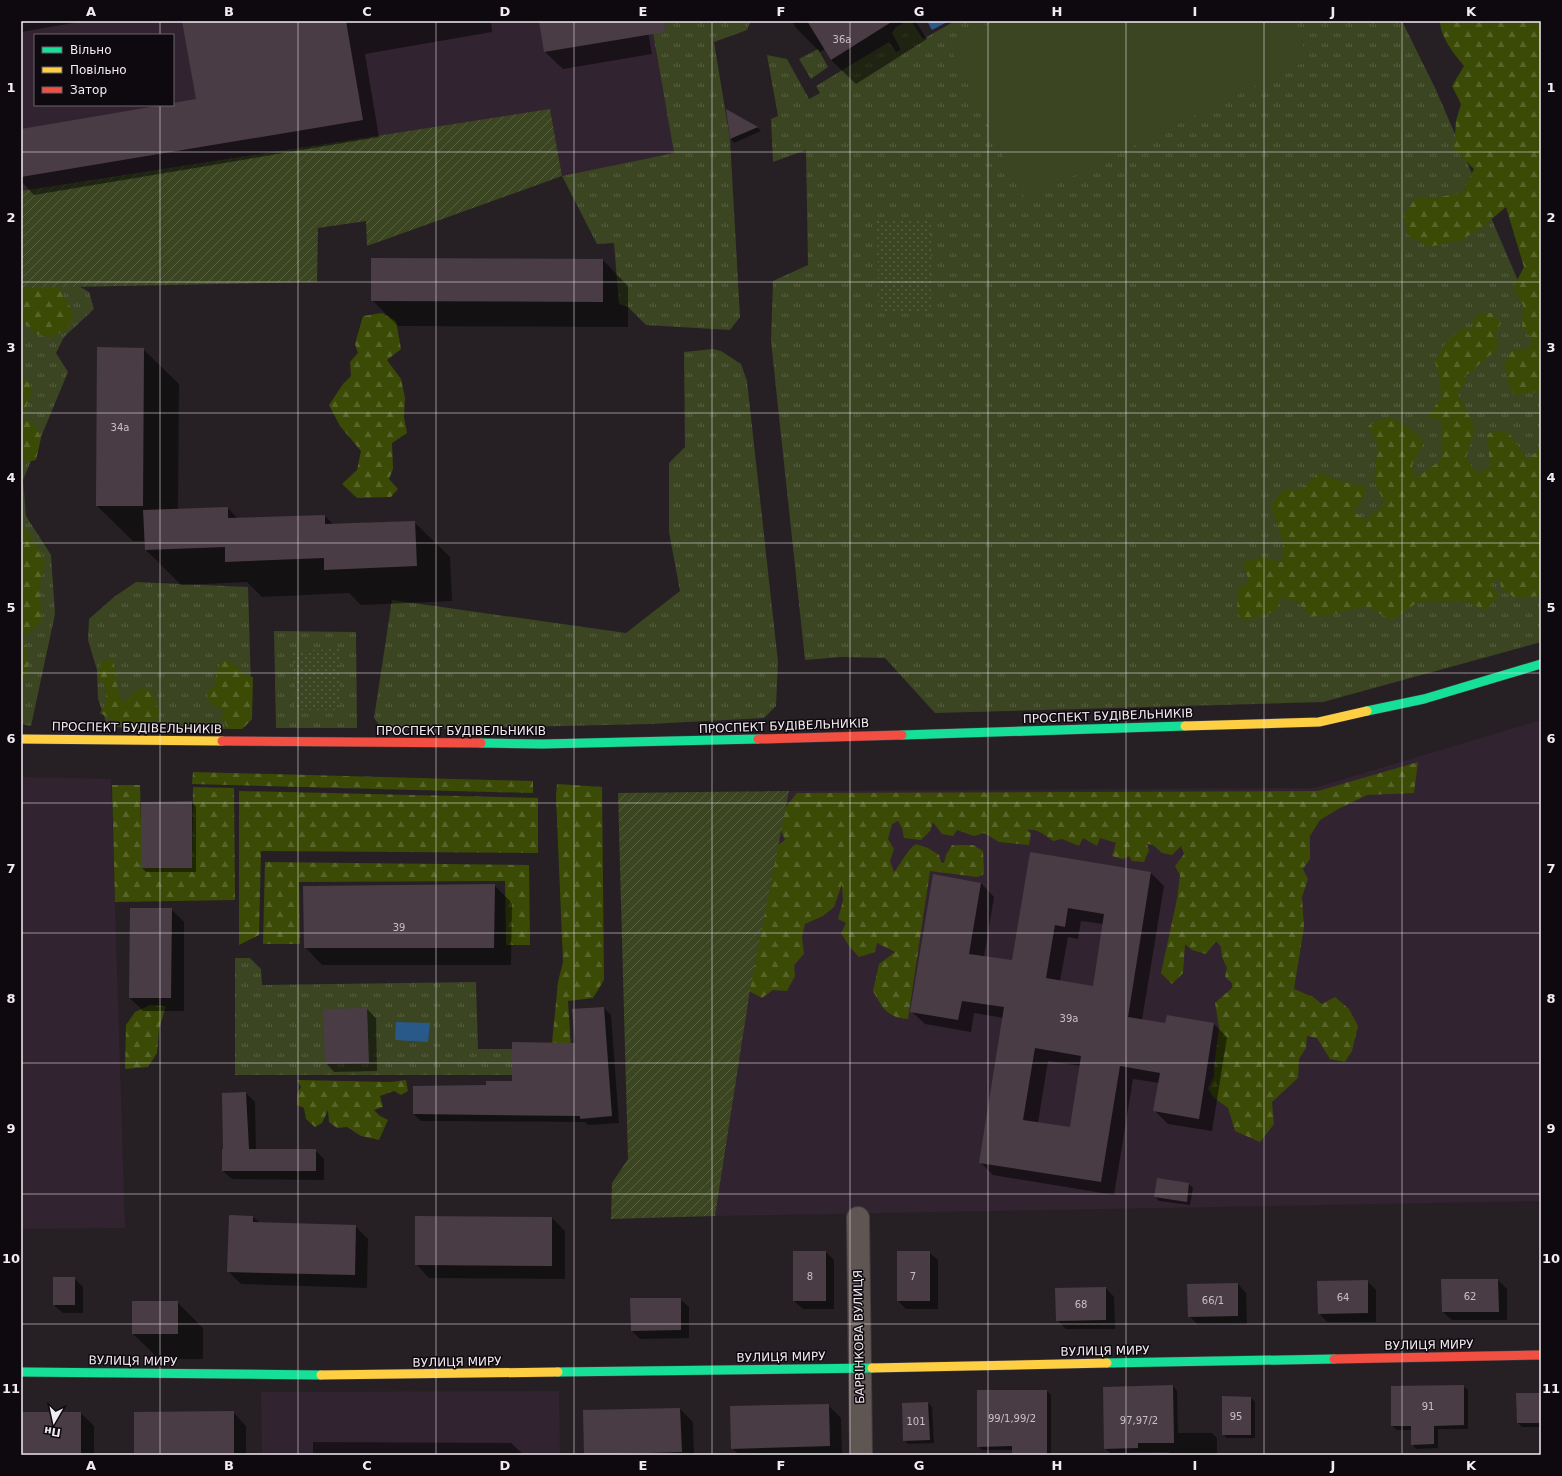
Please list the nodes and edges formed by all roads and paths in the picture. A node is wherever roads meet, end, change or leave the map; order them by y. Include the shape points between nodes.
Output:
1 (1541, 664) edge
2 (21, 739) edge
3 (858, 1218) dead end
4 (1541, 1356) edge
5 (860, 1368) junction
6 (21, 1372) edge
7 (861, 1455) edge

1 - 2 street, ПРОСПЕКТ БУДІВЕЛЬНИКІВ via 1424,699 1319,722 543,744
3 - 5 street, БАРВІНКОВА ВУЛИЦЯ
4 - 5 street, ВУЛИЦЯ МИРУ
5 - 6 street, ВУЛИЦЯ МИРУ via 348,1375
5 - 7 street, БАРВІНКОВА ВУЛИЦЯ

